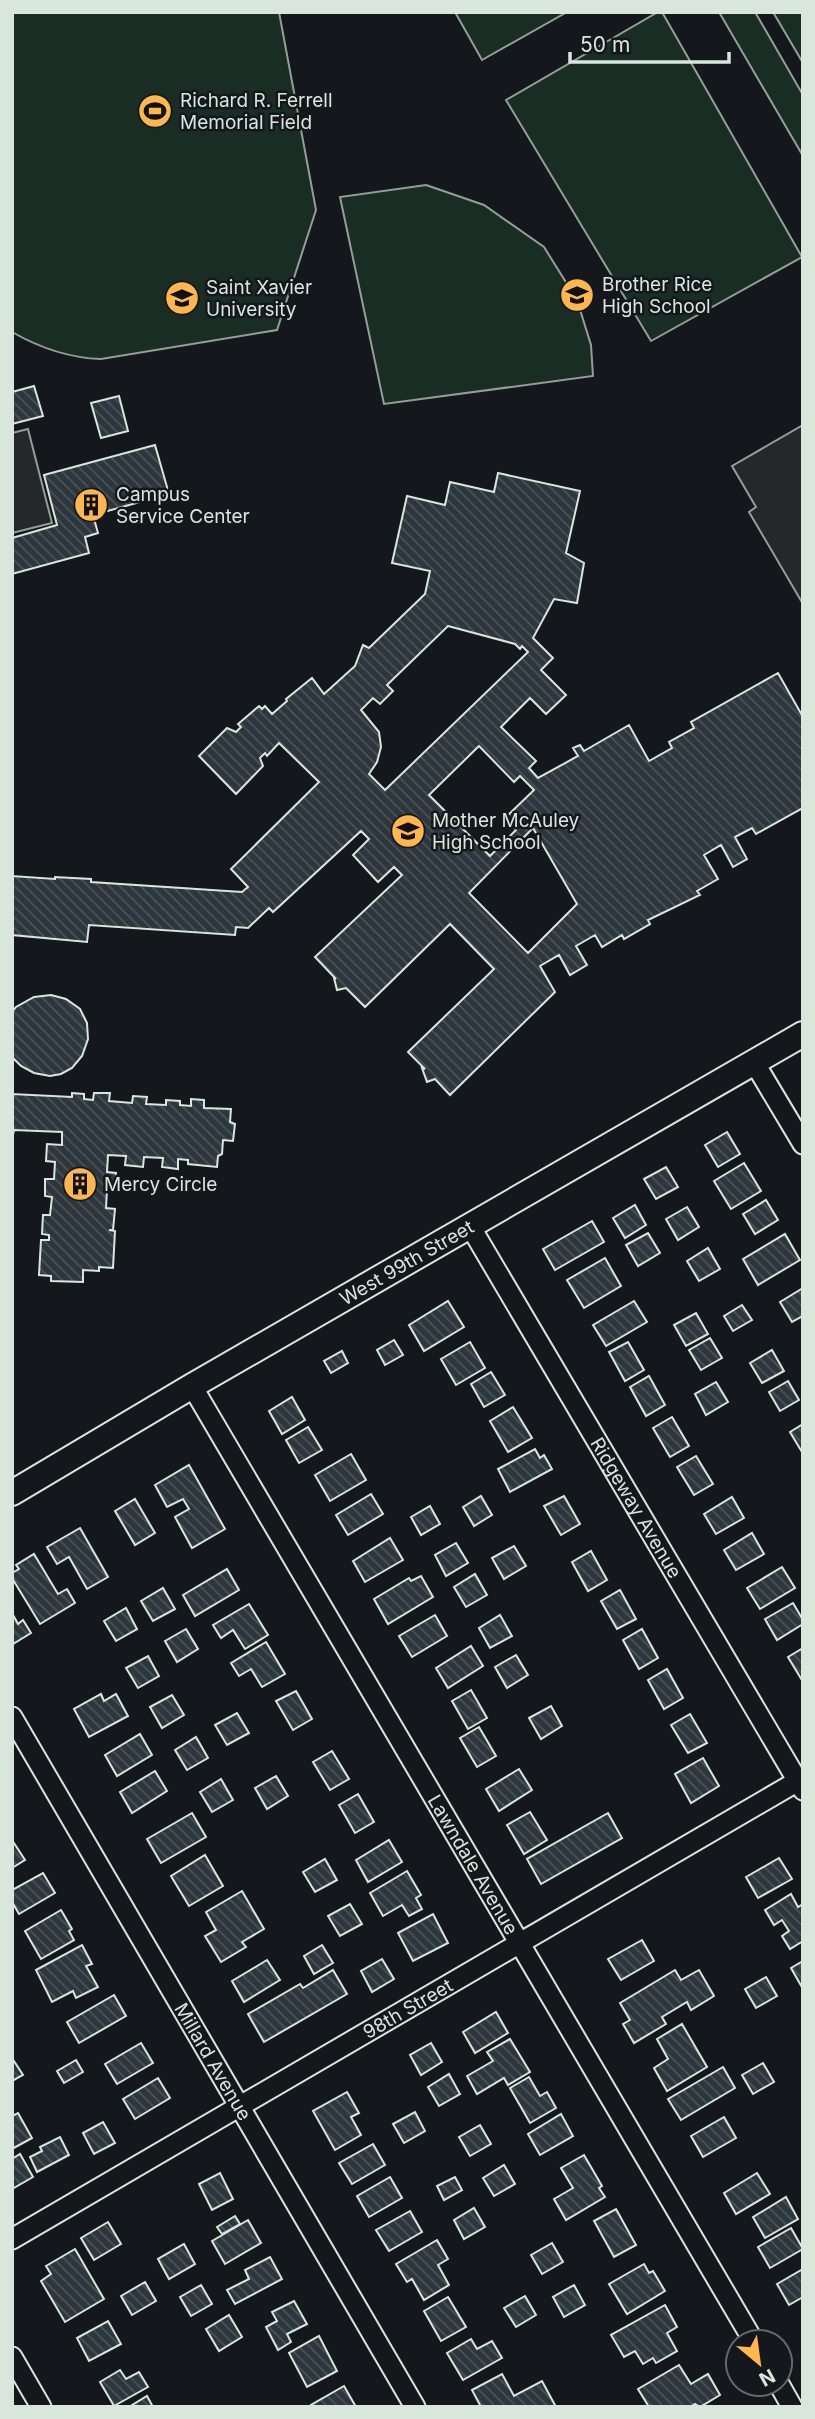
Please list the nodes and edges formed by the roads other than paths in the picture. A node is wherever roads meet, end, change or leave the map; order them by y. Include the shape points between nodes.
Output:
1 (803, 1034) edge
2 (754, 1062) junction
3 (803, 1144) edge
4 (471, 1226) junction
5 (192, 1386) junction
6 (12, 1493) edge
7 (12, 1717) edge
8 (801, 1783) edge
9 (519, 1943) junction
10 (240, 2106) junction
11 (12, 2239) edge
12 (746, 2328) edge
13 (12, 2357) edge
14 (41, 2407) edge
15 (415, 2407) edge

1 - 2 street, West 99th Street
2 - 3 street
2 - 4 street, West 99th Street
4 - 5 street, West 99th Street
4 - 8 street, Ridgeway Avenue
5 - 6 street, West 99th Street
5 - 9 street, Lawndale Avenue
7 - 10 street, Millard Avenue
8 - 9 street, 98th Street
9 - 10 street, 98th Street
9 - 12 street, Lawndale Avenue
10 - 11 street, 98th Street
10 - 15 street, Millard Avenue
13 - 14 street

